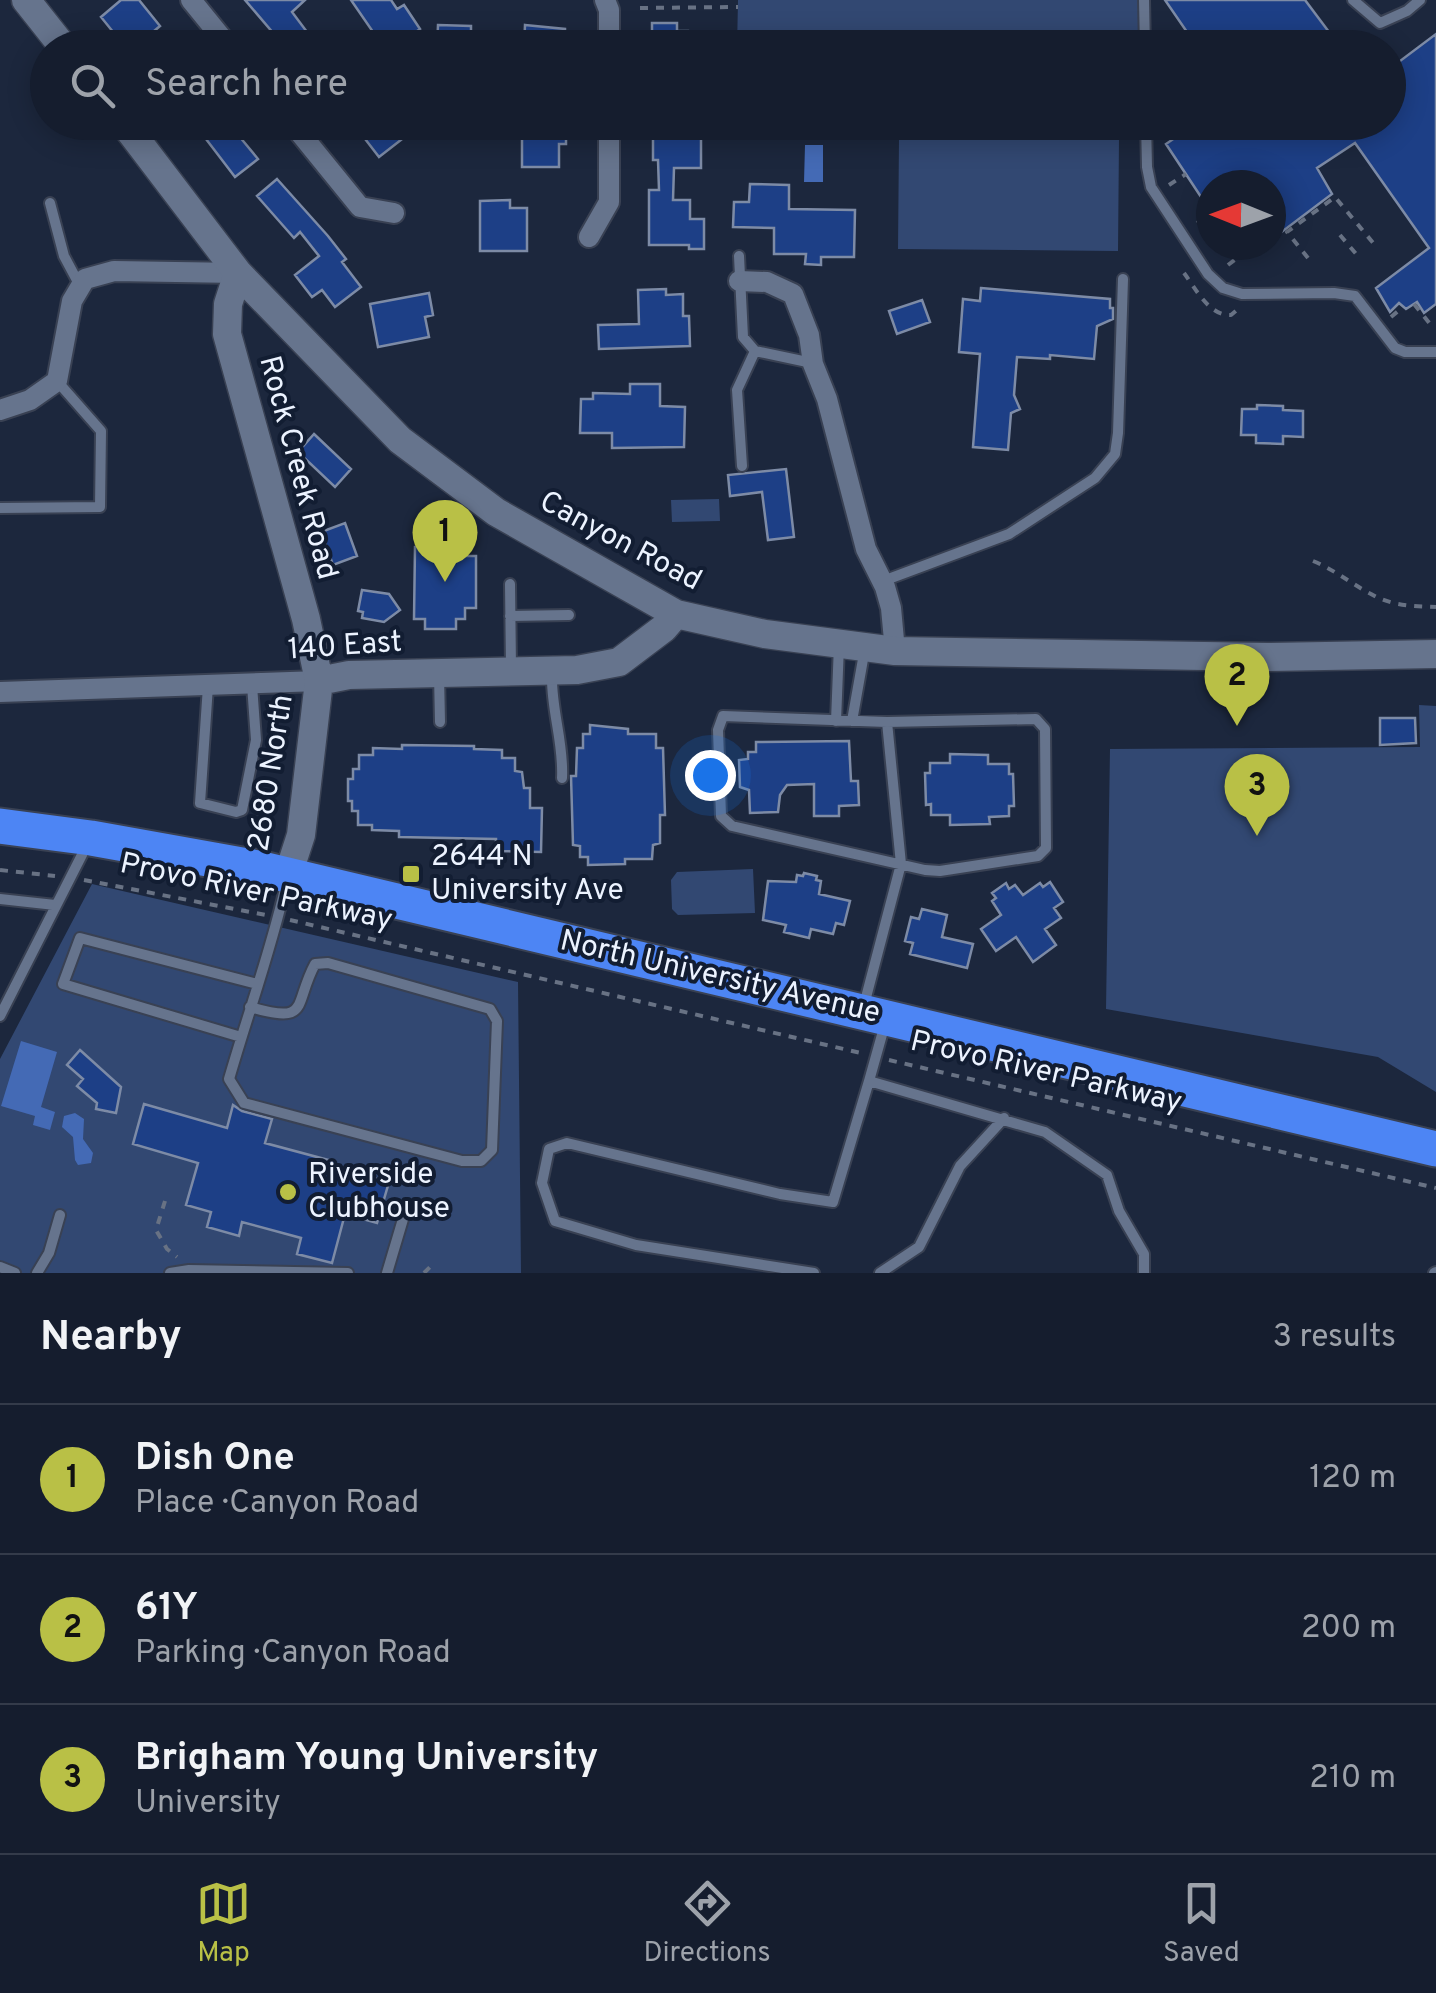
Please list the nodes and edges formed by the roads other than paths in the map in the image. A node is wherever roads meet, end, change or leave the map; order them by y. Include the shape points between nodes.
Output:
1 (26, 0) edge
2 (191, 0) edge
3 (605, 0) edge
4 (1144, 0) edge
5 (1353, 0) edge
6 (1420, 0) edge
7 (50, 30) edge
8 (215, 30) edge
9 (609, 30) edge
10 (1145, 30) edge
11 (137, 140) edge
12 (306, 140) edge
13 (609, 140) edge
14 (1146, 140) edge
15 (50, 203) dead end
16 (394, 213) dead end
17 (589, 237) dead end
18 (740, 256) dead end
19 (238, 273) junction
20 (1123, 279) dead end
21 (739, 282) junction
22 (80, 287) junction
23 (755, 351) junction
24 (1436, 352) edge
25 (814, 364) junction
26 (56, 380) junction
27 (0, 410) edge
28 (742, 466) dead end
29 (0, 508) edge
30 (883, 581) junction
31 (510, 584) dead end
32 (570, 614) dead end
33 (676, 614) junction
34 (510, 616) junction
35 (853, 645) junction
36 (894, 651) junction
37 (1436, 654) edge
38 (552, 671) junction
39 (510, 672) junction
40 (439, 674) junction
41 (319, 681) junction
42 (252, 685) junction
43 (208, 686) junction
44 (0, 692) edge
45 (836, 721) junction
46 (852, 721) junction
47 (440, 722) dead end
48 (887, 722) junction
49 (562, 778) dead end
50 (0, 826) edge
51 (91, 838) junction
52 (902, 864) junction
53 (288, 874) junction
54 (0, 899) edge
55 (55, 905) junction
56 (257, 984) junction
57 (250, 1007) junction
58 (874, 1015) junction
59 (0, 1016) edge
60 (241, 1037) junction
61 (869, 1081) junction
62 (1004, 1118) junction
63 (1436, 1149) edge
64 (406, 1209) dead end
65 (60, 1214) dead end
66 (0, 1268) edge
67 (174, 1272) edge
68 (15, 1273) edge
69 (36, 1273) edge
70 (348, 1273) edge
71 (387, 1273) edge
72 (814, 1273) edge
73 (880, 1273) edge
74 (1144, 1273) edge

1 - 7 main road
2 - 8 street
3 - 9 street
4 - 10 lane
5 - 6 lane via 1380,23
11 - 19 main road, Canyon Road
12 - 16 street via 360,207
13 - 17 street via 610,202
14 - 24 lane via 1152,187 1223,288 1355,296 1395,348
15 - 22 lane
18 - 21 lane
19 - 22 street via 114,271 84,279
19 - 33 main road, Canyon Road via 400,440 496,512
19 - 41 main road, Rock Creek Road via 227,334
20 - 30 lane via 1115,454 1095,478 1009,534
21 - 23 lane via 743,337
21 - 25 street via 767,282 794,294
22 - 26 street
23 - 25 lane
23 - 28 lane via 738,390
25 - 30 street via 866,550
26 - 27 street via 30,400
26 - 29 lane via 102,431 100,507
30 - 36 street
31 - 34 lane
32 - 34 lane
33 - 35 main road, Canyon Road
33 - 38 main road, 140 East via 619,662
34 - 39 lane
35 - 36 main road, Canyon Road
35 - 45 lane
35 - 46 lane
36 - 37 main road, Canyon Road
38 - 39 main road, 140 East
38 - 49 lane
39 - 40 main road, 140 East
40 - 41 main road, 140 East
40 - 47 lane
41 - 42 street, 140 East
41 - 53 main road, 2680 North via 301,834
42 - 43 street, 140 East
42 - 43 lane via 256,740 242,810 236,812 200,803
43 - 44 street, 140 East
45 - 46 lane
45 - 52 lane via 724,716 718,730 722,816 732,826
46 - 48 lane
48 - 52 lane
48 - 52 lane via 1036,719 1045,729 1046,848 1038,856 940,871
50 - 51 highway, North University Avenue
51 - 53 highway, North University Avenue
51 - 55 lane
52 - 58 lane
53 - 56 lane
53 - 58 highway, North University Avenue
54 - 55 lane
55 - 59 lane
56 - 57 lane
56 - 60 lane via 80,938 64,984
57 - 60 lane
57 - 60 lane via 279,1016 294,1012 315,964 328,962 490,1010 497,1021 492,1150 480,1162 462,1161 244,1103 229,1079
58 - 61 lane via 876,1057
58 - 63 highway, North University Avenue
61 - 62 lane
61 - 72 lane via 833,1202 567,1143 549,1149 542,1184 555,1221 636,1245
62 - 73 lane via 960,1166 919,1247
62 - 74 lane via 1044,1132 1107,1175 1144,1254
64 - 71 lane
65 - 69 lane
66 - 68 lane
67 - 70 lane

